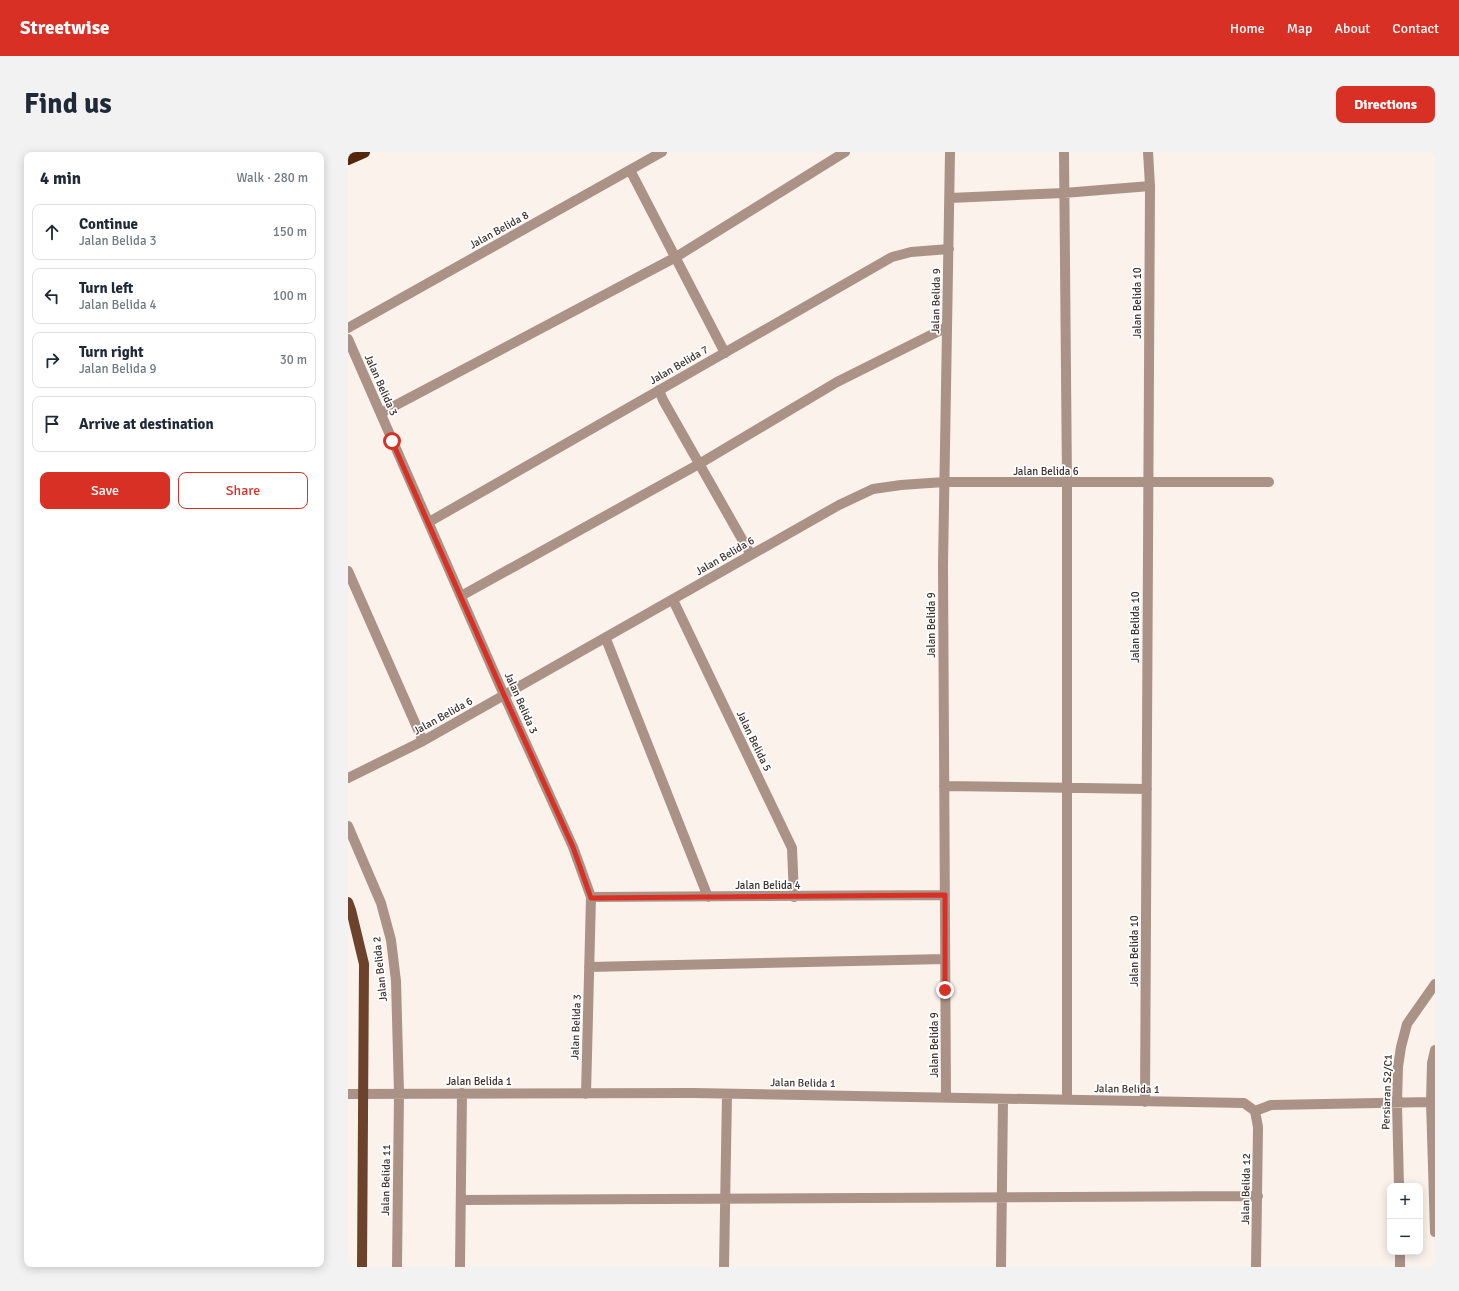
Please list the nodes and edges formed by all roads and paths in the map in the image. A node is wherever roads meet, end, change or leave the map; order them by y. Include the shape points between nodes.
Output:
1 (364, 152) edge
2 (662, 152) edge
3 (845, 152) edge
4 (950, 152) edge
5 (1064, 152) edge
6 (1148, 152) edge
7 (348, 159) edge
8 (630, 170) junction
9 (1150, 186) junction
10 (1064, 193) junction
11 (950, 198) junction
12 (949, 249) junction
13 (676, 257) junction
14 (947, 327) junction
15 (348, 328) edge
16 (348, 339) edge
17 (725, 353) junction
18 (659, 390) junction
19 (380, 413) junction
20 (699, 464) junction
21 (944, 482) junction
22 (1148, 482) junction
23 (1268, 482) dead end
24 (1067, 483) junction
25 (429, 522) junction
26 (751, 555) junction
27 (348, 571) edge
28 (461, 596) junction
29 (673, 600) junction
30 (606, 639) junction
31 (504, 695) junction
32 (423, 741) junction
33 (348, 778) edge
34 (944, 786) junction
35 (1068, 788) junction
36 (1147, 789) junction
37 (348, 826) edge
38 (945, 895) junction
39 (708, 897) junction
40 (794, 897) junction
41 (591, 898) junction
42 (348, 902) edge
43 (945, 959) junction
44 (589, 967) junction
45 (1435, 984) edge
46 (1435, 1050) edge
47 (399, 1093) junction
48 (462, 1093) junction
49 (348, 1094) edge
50 (363, 1094) junction
51 (586, 1094) junction
52 (727, 1094) junction
53 (946, 1098) junction
54 (1003, 1099) junction
55 (1067, 1100) junction
56 (1145, 1102) junction
57 (1431, 1102) junction
58 (1397, 1103) junction
59 (1255, 1111) junction
60 (1399, 1183) edge
61 (1258, 1196) junction
62 (1002, 1197) junction
63 (725, 1198) junction
64 (461, 1200) junction
65 (1435, 1232) edge
66 (1400, 1255) edge
67 (362, 1267) edge
68 (397, 1267) edge
69 (460, 1267) edge
70 (724, 1267) edge
71 (1001, 1267) edge
72 (1256, 1267) edge
73 (1400, 1267) edge

1 - 7 highway
2 - 8 street, Jalan Belida 8
3 - 13 street
4 - 11 street, Jalan Belida 9
5 - 10 street
6 - 9 street, Jalan Belida 10
8 - 13 street
8 - 15 street, Jalan Belida 8
9 - 10 street
9 - 22 street, Jalan Belida 10
10 - 11 street
10 - 24 street
11 - 12 street, Jalan Belida 9
12 - 14 street, Jalan Belida 9
12 - 17 street, Jalan Belida 7 via 911,252 892,257
13 - 17 street
13 - 19 street
14 - 20 street via 837,382
14 - 21 street, Jalan Belida 9
16 - 19 street, Jalan Belida 3
17 - 18 street, Jalan Belida 7
18 - 20 street
18 - 25 street, Jalan Belida 7
19 - 25 street, Jalan Belida 3
20 - 26 street
20 - 28 street
21 - 24 street, Jalan Belida 6
21 - 26 street, Jalan Belida 6 via 873,488
21 - 34 street, Jalan Belida 9
22 - 23 street, Jalan Belida 6
22 - 24 street, Jalan Belida 6
22 - 36 street, Jalan Belida 10
24 - 35 street
25 - 28 street, Jalan Belida 3
26 - 29 street, Jalan Belida 6
27 - 32 street
28 - 31 street, Jalan Belida 3
29 - 30 street, Jalan Belida 6
29 - 40 street, Jalan Belida 5 via 792,848
30 - 31 street, Jalan Belida 6
30 - 39 street
31 - 32 street, Jalan Belida 6
31 - 41 street, Jalan Belida 3 via 573,847
32 - 33 street, Jalan Belida 6
34 - 35 street
34 - 38 street, Jalan Belida 9
35 - 36 street
35 - 55 street
36 - 56 street, Jalan Belida 10
37 - 47 street, Jalan Belida 2 via 381,903 391,940 396,981
38 - 40 street, Jalan Belida 4
38 - 43 street, Jalan Belida 9
39 - 40 street, Jalan Belida 4
39 - 41 street, Jalan Belida 4
41 - 44 street, Jalan Belida 3
42 - 50 main road via 364,964
43 - 44 street
43 - 53 street, Jalan Belida 9
44 - 51 street, Jalan Belida 3
45 - 58 street, Persiaran S2/C1 via 1407,1024 1398,1067
46 - 57 street
47 - 48 street, Jalan Belida 1
47 - 50 street, Jalan Belida 1
47 - 68 street, Jalan Belida 11
48 - 51 street, Jalan Belida 1
48 - 64 street
49 - 50 street, Jalan Belida 1
50 - 67 main road
51 - 52 street, Jalan Belida 1
52 - 53 street, Jalan Belida 1
52 - 63 street
53 - 54 street, Jalan Belida 1
54 - 55 street, Jalan Belida 1
54 - 62 street
55 - 56 street, Jalan Belida 1
56 - 59 street, Jalan Belida 1 via 1244,1103
57 - 58 street
57 - 65 street
58 - 59 street via 1271,1105
58 - 60 street, Persiaran S2/C1
59 - 61 street, Jalan Belida 12 via 1258,1127
61 - 62 street
61 - 72 street, Jalan Belida 12
62 - 63 street
62 - 71 street
63 - 64 street
63 - 70 street
64 - 69 street
66 - 73 street

